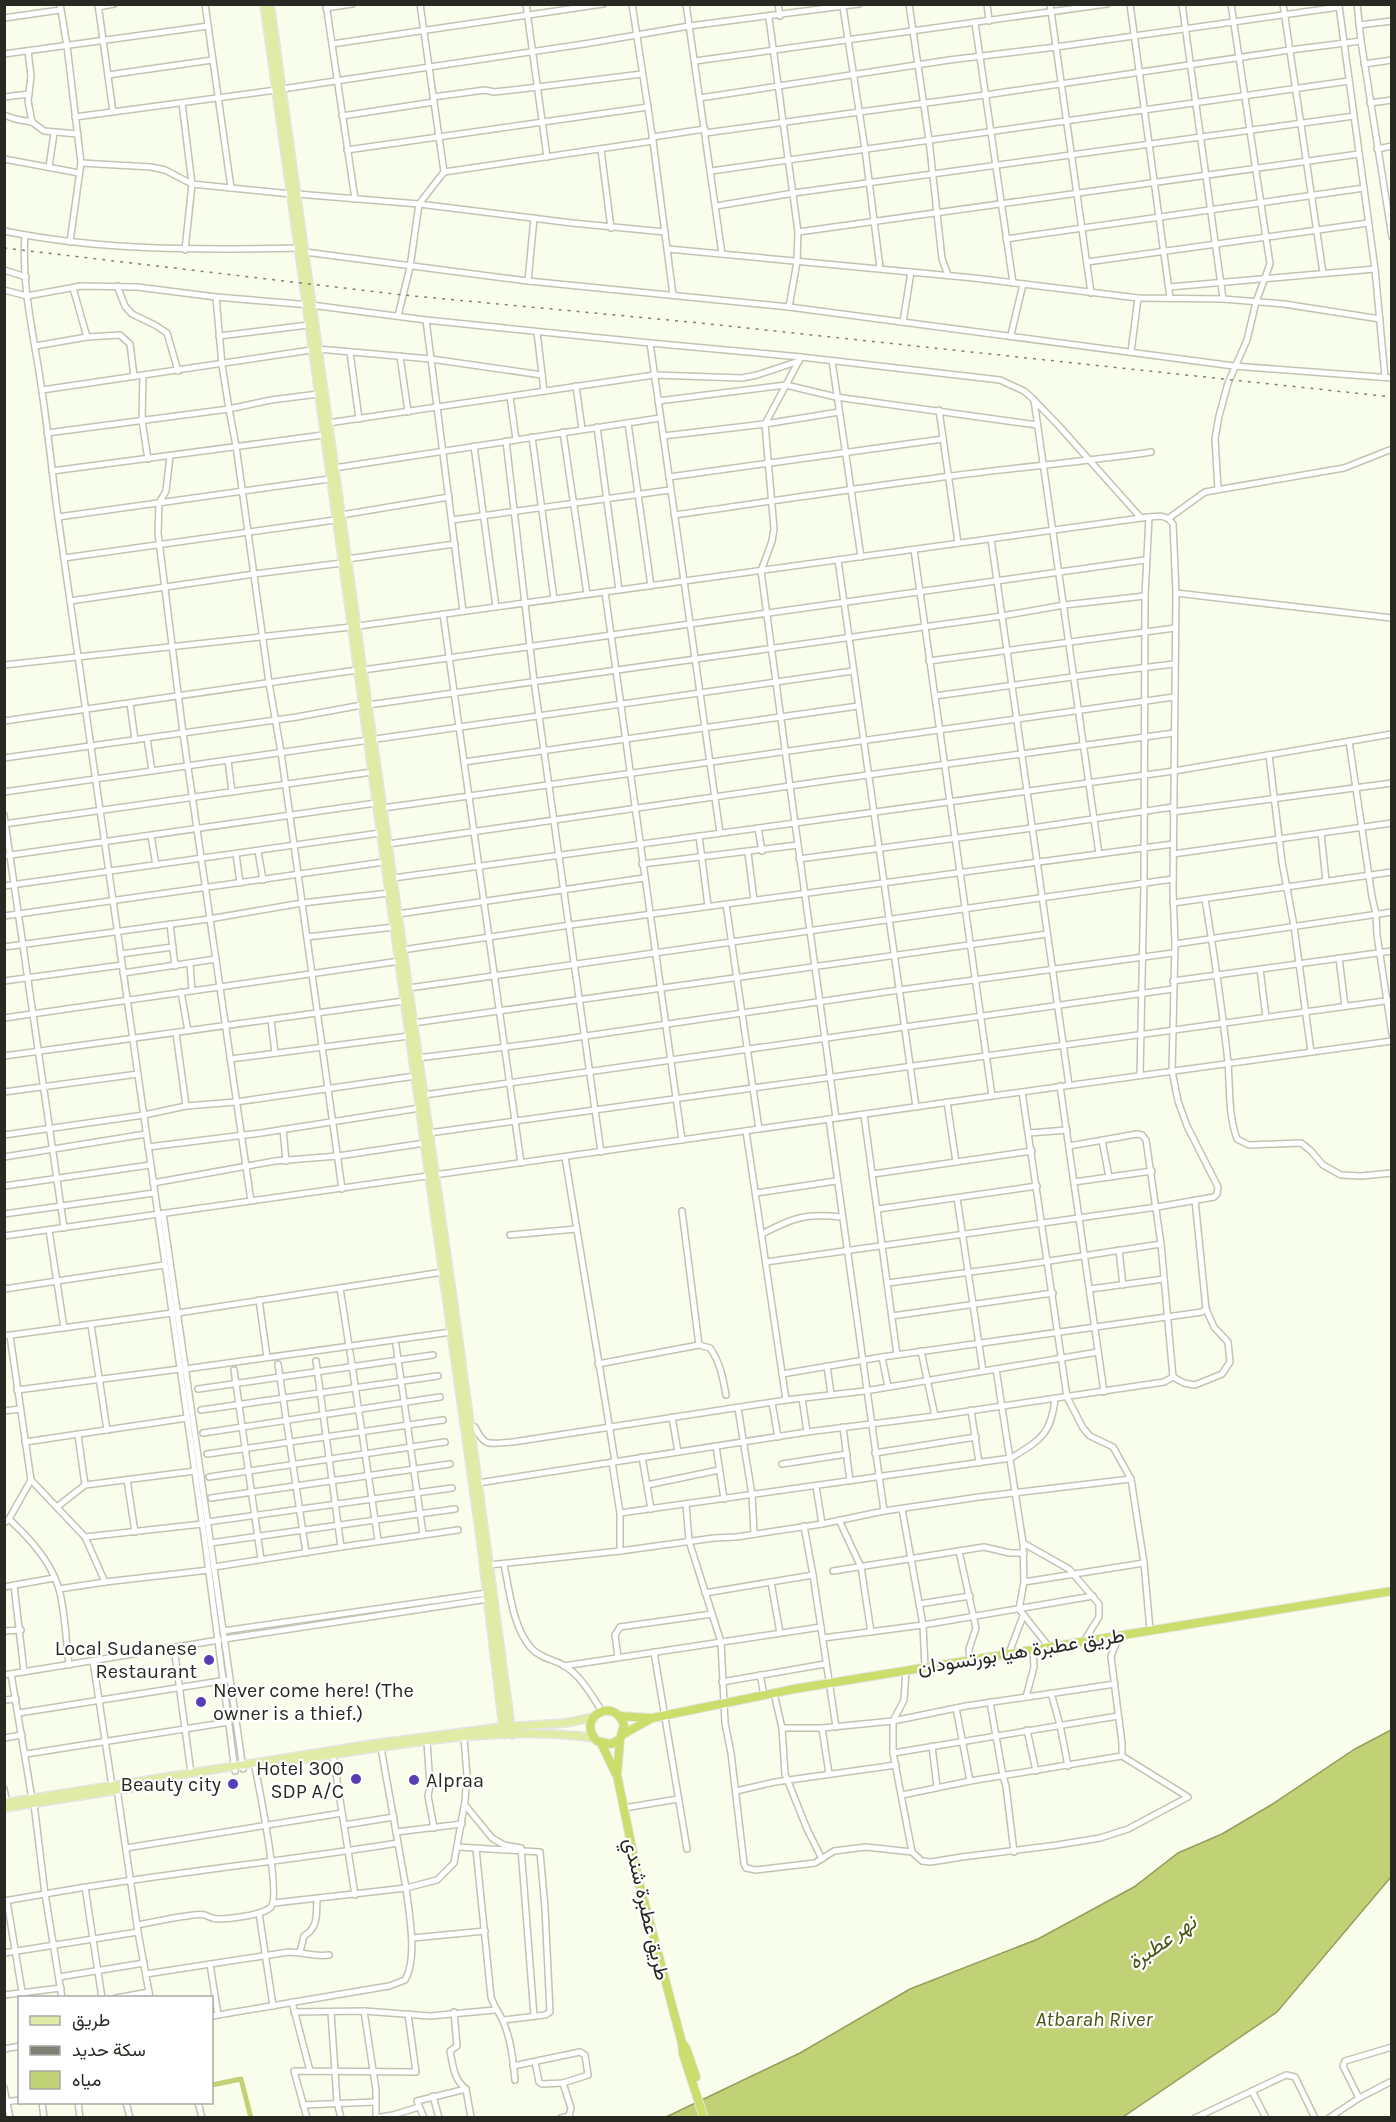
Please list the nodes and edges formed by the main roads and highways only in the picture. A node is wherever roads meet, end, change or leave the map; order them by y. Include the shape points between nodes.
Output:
1 (264, 4) edge
2 (270, 4) edge
3 (279, 89) junction
4 (308, 305) junction
5 (314, 350) junction
6 (338, 518) junction
7 (370, 739) junction
8 (400, 950) junction
9 (402, 961) junction
10 (432, 1175) junction
11 (467, 1426) junction
12 (1392, 1591) edge
13 (505, 1710) junction
14 (619, 1716) junction
15 (594, 1717) junction
16 (652, 1718) junction
17 (511, 1726) junction
18 (494, 1728) junction
19 (508, 1735) junction
20 (621, 1737) junction
21 (597, 1741) junction
22 (239, 1768) junction
23 (617, 1775) junction
24 (115, 1787) junction
25 (5, 1805) edge
26 (687, 2058) junction
27 (704, 2118) edge
28 (709, 2118) edge

1 - 3 main road
2 - 3 main road
3 - 4 main road
4 - 5 main road
4 - 5 main road
5 - 6 main road via 328,423
5 - 6 main road via 329,479
6 - 7 main road
7 - 8 main road via 393,878
7 - 8 main road via 384,862
8 - 9 main road
9 - 10 main road via 409,1036
9 - 10 main road via 409,988
10 - 11 main road
10 - 11 main road
11 - 13 main road
11 - 13 main road via 489,1565
12 - 16 highway, طريق عطبرة هيا بورتسودان via 925,1666
13 - 17 main road
13 - 17 main road
13 - 18 main road
14 - 15 highway via 611,1711
14 - 16 highway
14 - 20 highway via 624,1725
15 - 17 main road via 566,1724
15 - 21 highway via 590,1727
16 - 20 highway
17 - 18 main road
17 - 19 main road
18 - 22 main road
19 - 21 main road via 557,1734
19 - 22 main road
20 - 21 highway via 611,1744
20 - 23 highway
21 - 23 highway
22 - 24 main road
22 - 24 main road
23 - 26 highway, طريق عطبرة شندي via 648,1921
24 - 25 main road
26 - 27 highway
26 - 28 highway

